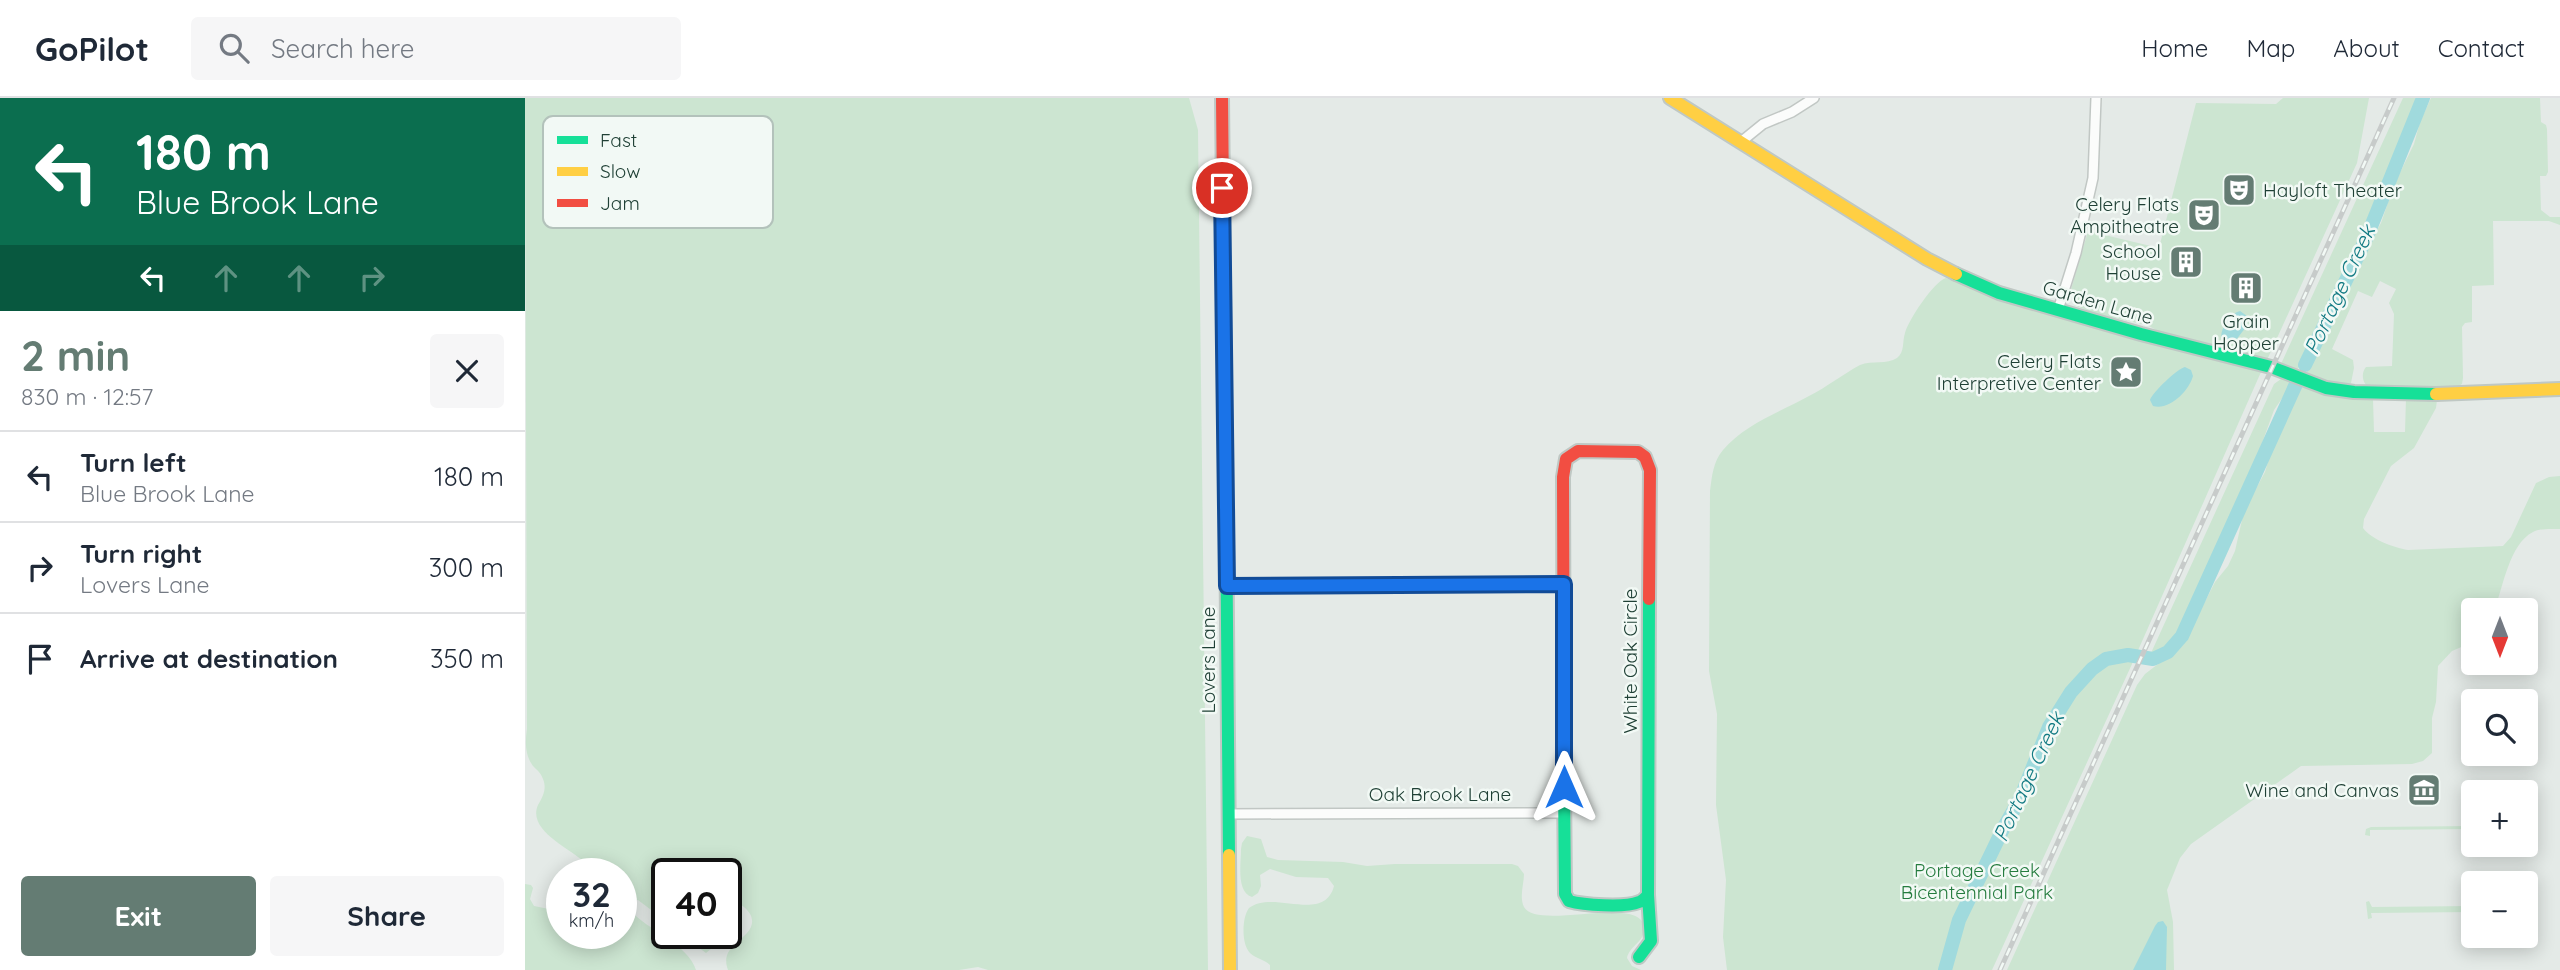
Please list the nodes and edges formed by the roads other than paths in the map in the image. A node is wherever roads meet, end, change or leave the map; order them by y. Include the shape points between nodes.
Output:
1 (1221, 98) edge
2 (1814, 98) edge
3 (2096, 98) edge
4 (1676, 99) edge
5 (1742, 141) junction
6 (2058, 310) junction
7 (2560, 389) edge
8 (1564, 584) junction
9 (1227, 586) junction
10 (1564, 813) junction
11 (1228, 814) junction
12 (1648, 895) junction
13 (1639, 957) dead end
14 (1230, 970) edge

1 - 9 street, Lovers Lane
2 - 5 street via 1763,124
3 - 6 street via 2093,178
4 - 5 street, Garden Lane
5 - 6 street, Garden Lane via 1938,266 1989,289
6 - 7 street, Garden Lane via 2271,367 2341,391 2434,394
8 - 9 street
8 - 10 street
8 - 12 street, White Oak Circle via 1566,459 1578,452 1643,454 1649,465
9 - 11 street, Lovers Lane
10 - 11 street, Oak Brook Lane
10 - 12 street via 1569,901 1630,905
11 - 14 street, Lovers Lane
12 - 13 street, White Oak Circle via 1651,941

